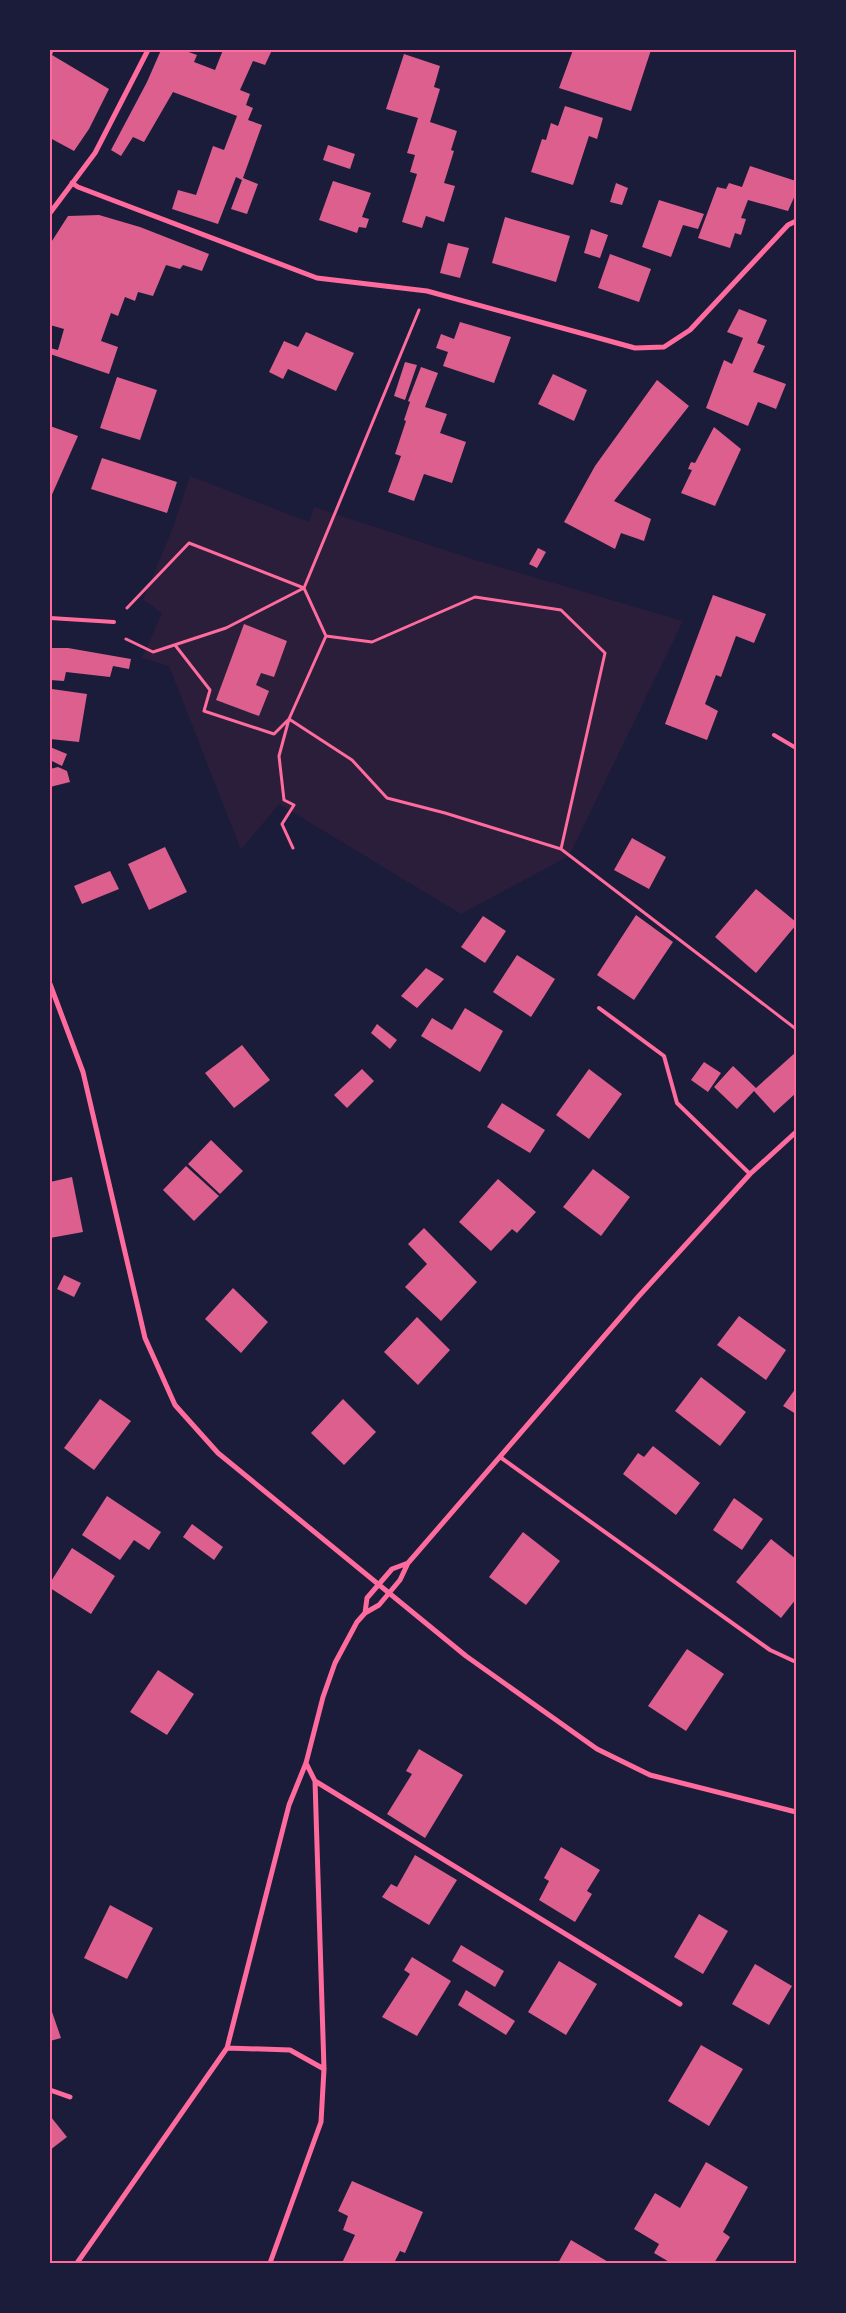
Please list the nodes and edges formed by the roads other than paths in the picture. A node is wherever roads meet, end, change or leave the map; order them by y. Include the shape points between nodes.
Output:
1 (148, 50) edge
2 (72, 183) junction
3 (50, 213) edge
4 (796, 221) edge
5 (50, 618) edge
6 (114, 622) road end
7 (774, 735) dead end
8 (796, 748) edge
9 (50, 984) edge
10 (600, 1008) dead end
11 (796, 1132) edge
12 (750, 1174) junction
13 (500, 1457) junction
14 (408, 1563) junction
15 (365, 1613) junction
16 (796, 1662) edge
17 (306, 1763) junction
18 (314, 1782) junction
19 (796, 1812) edge
20 (680, 2004) dead end
21 (228, 2048) junction
22 (324, 2069) junction
23 (50, 2090) edge
24 (70, 2097) dead end
25 (76, 2263) edge
26 (270, 2263) edge

1 - 2 street via 95,153
2 - 3 street
2 - 4 street via 317,278 427,291 635,348 664,347 690,330 788,224
5 - 6 lane
7 - 8 lane
9 - 19 street via 83,1072 145,1338 175,1405 218,1454 466,1656 596,1749 650,1775
10 - 12 lane via 664,1056 677,1103
11 - 12 street
12 - 13 street via 638,1297
13 - 14 street
13 - 16 lane via 770,1650
14 - 15 street via 400,1580 379,1606
14 - 15 street via 392,1569 367,1598
15 - 17 street via 335,1663
17 - 18 street
17 - 21 street via 290,1805
18 - 20 street
18 - 22 street
21 - 22 street via 290,2050
21 - 25 street
22 - 26 street via 321,2122
23 - 24 street

